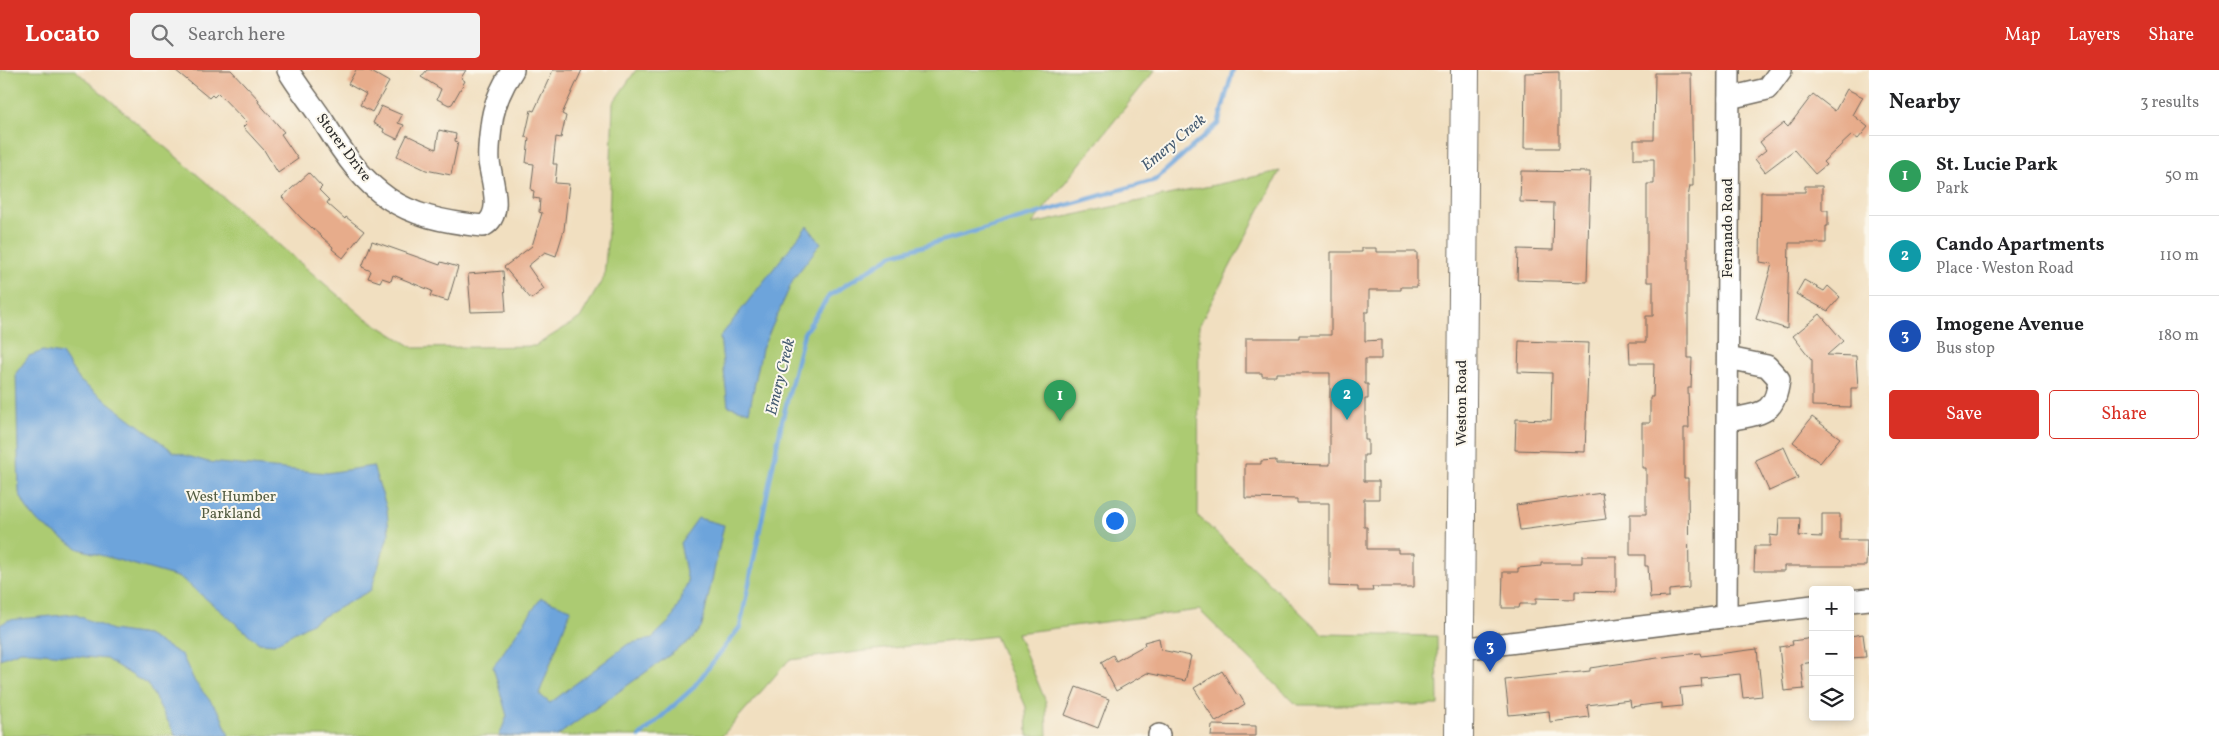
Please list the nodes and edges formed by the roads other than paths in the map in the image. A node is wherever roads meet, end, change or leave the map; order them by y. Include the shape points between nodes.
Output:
1 (288, 70) edge
2 (513, 70) edge
3 (1465, 70) edge
4 (1729, 70) edge
5 (1781, 70) edge
6 (1729, 98) junction
7 (1728, 358) junction
8 (1728, 420) junction
9 (1869, 599) edge
10 (1854, 601) edge
11 (1809, 606) edge
12 (1726, 616) junction
13 (1460, 649) junction
14 (1459, 736) edge

1 - 2 street, Storer Drive via 342,152 374,190 418,214 483,226 493,214 495,195 489,160 494,109
3 - 13 main road, Weston Road
4 - 6 street, Fernando Road
5 - 6 street via 1767,89
6 - 7 street, Fernando Road
7 - 8 street, Fernando Road
7 - 8 street via 1767,366 1779,378 1773,405 1761,413
8 - 12 street, Fernando Road
9 - 10 street
11 - 12 street
12 - 13 street
13 - 14 main road, Weston Road

